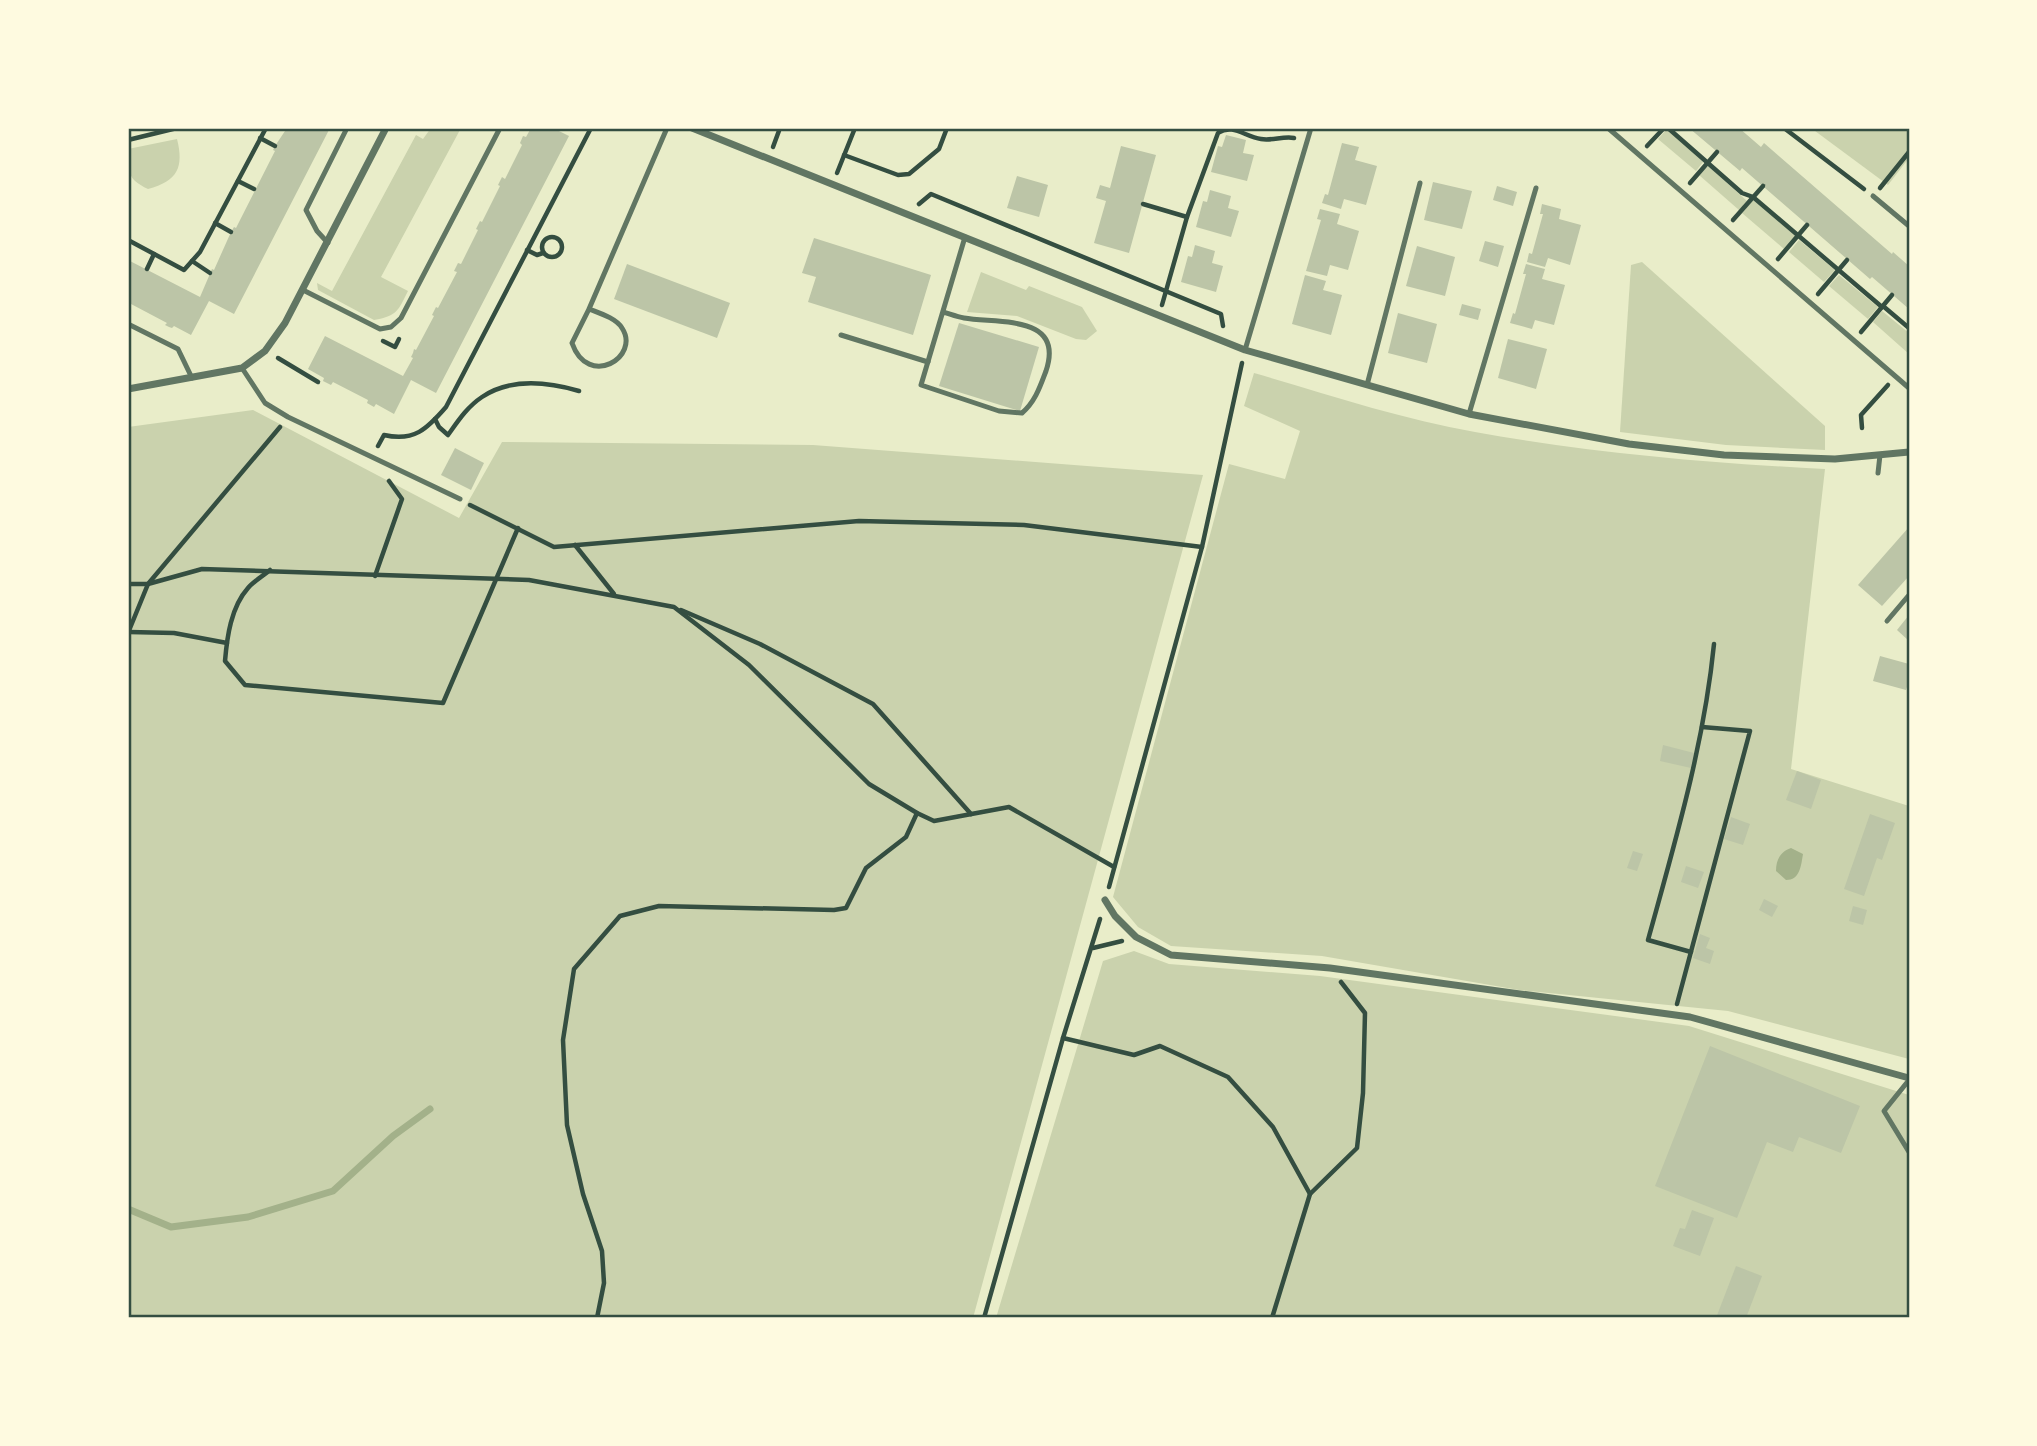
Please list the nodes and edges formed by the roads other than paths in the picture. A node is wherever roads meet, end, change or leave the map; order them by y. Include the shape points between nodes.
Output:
1 (347, 128) edge
2 (386, 128) edge
3 (500, 128) edge
4 (667, 128) edge
5 (692, 128) edge
6 (1311, 128) edge
7 (1608, 128) edge
8 (1420, 183) dead end
9 (1536, 188) dead end
10 (1873, 196) road end
11 (1909, 226) edge
12 (965, 237) junction
13 (328, 243) junction
14 (303, 290) junction
15 (589, 309) junction
16 (943, 312) junction
17 (128, 324) edge
18 (841, 335) dead end
19 (1245, 350) junction
20 (928, 362) junction
21 (242, 368) junction
22 (192, 378) junction
23 (1367, 385) junction
24 (1909, 388) edge
25 (128, 389) edge
26 (1469, 414) junction
27 (1909, 452) edge
28 (1880, 455) junction
29 (1878, 473) dead end
30 (460, 499) road end
31 (1909, 595) edge
32 (1887, 621) dead end
33 (1105, 900) road end
34 (1909, 1079) edge
35 (1909, 1152) edge

1 - 13 lane via 306,210
2 - 13 street
3 - 14 lane via 401,318 391,327 380,329
4 - 15 lane
5 - 12 street
6 - 19 lane
7 - 24 lane
8 - 23 lane
9 - 26 lane
10 - 11 lane
12 - 16 lane
12 - 19 street
13 - 14 street
14 - 21 street via 265,351
15 - 15 lane via 572,343 576,355 587,364 611,365 626,342 623,328
16 - 20 lane
16 - 20 lane via 1000,320 1041,332 1046,339 1047,367 1036,398 1017,414 921,385
17 - 22 lane via 178,349
18 - 20 lane
19 - 23 street
21 - 22 street
21 - 30 lane via 265,403 288,417
22 - 25 street
23 - 26 street
26 - 28 street via 1629,444 1724,455 1835,459
27 - 28 street
28 - 29 lane
31 - 32 lane
33 - 34 street via 1136,937 1171,955 1330,968 1690,1017
34 - 35 lane via 1884,1111

